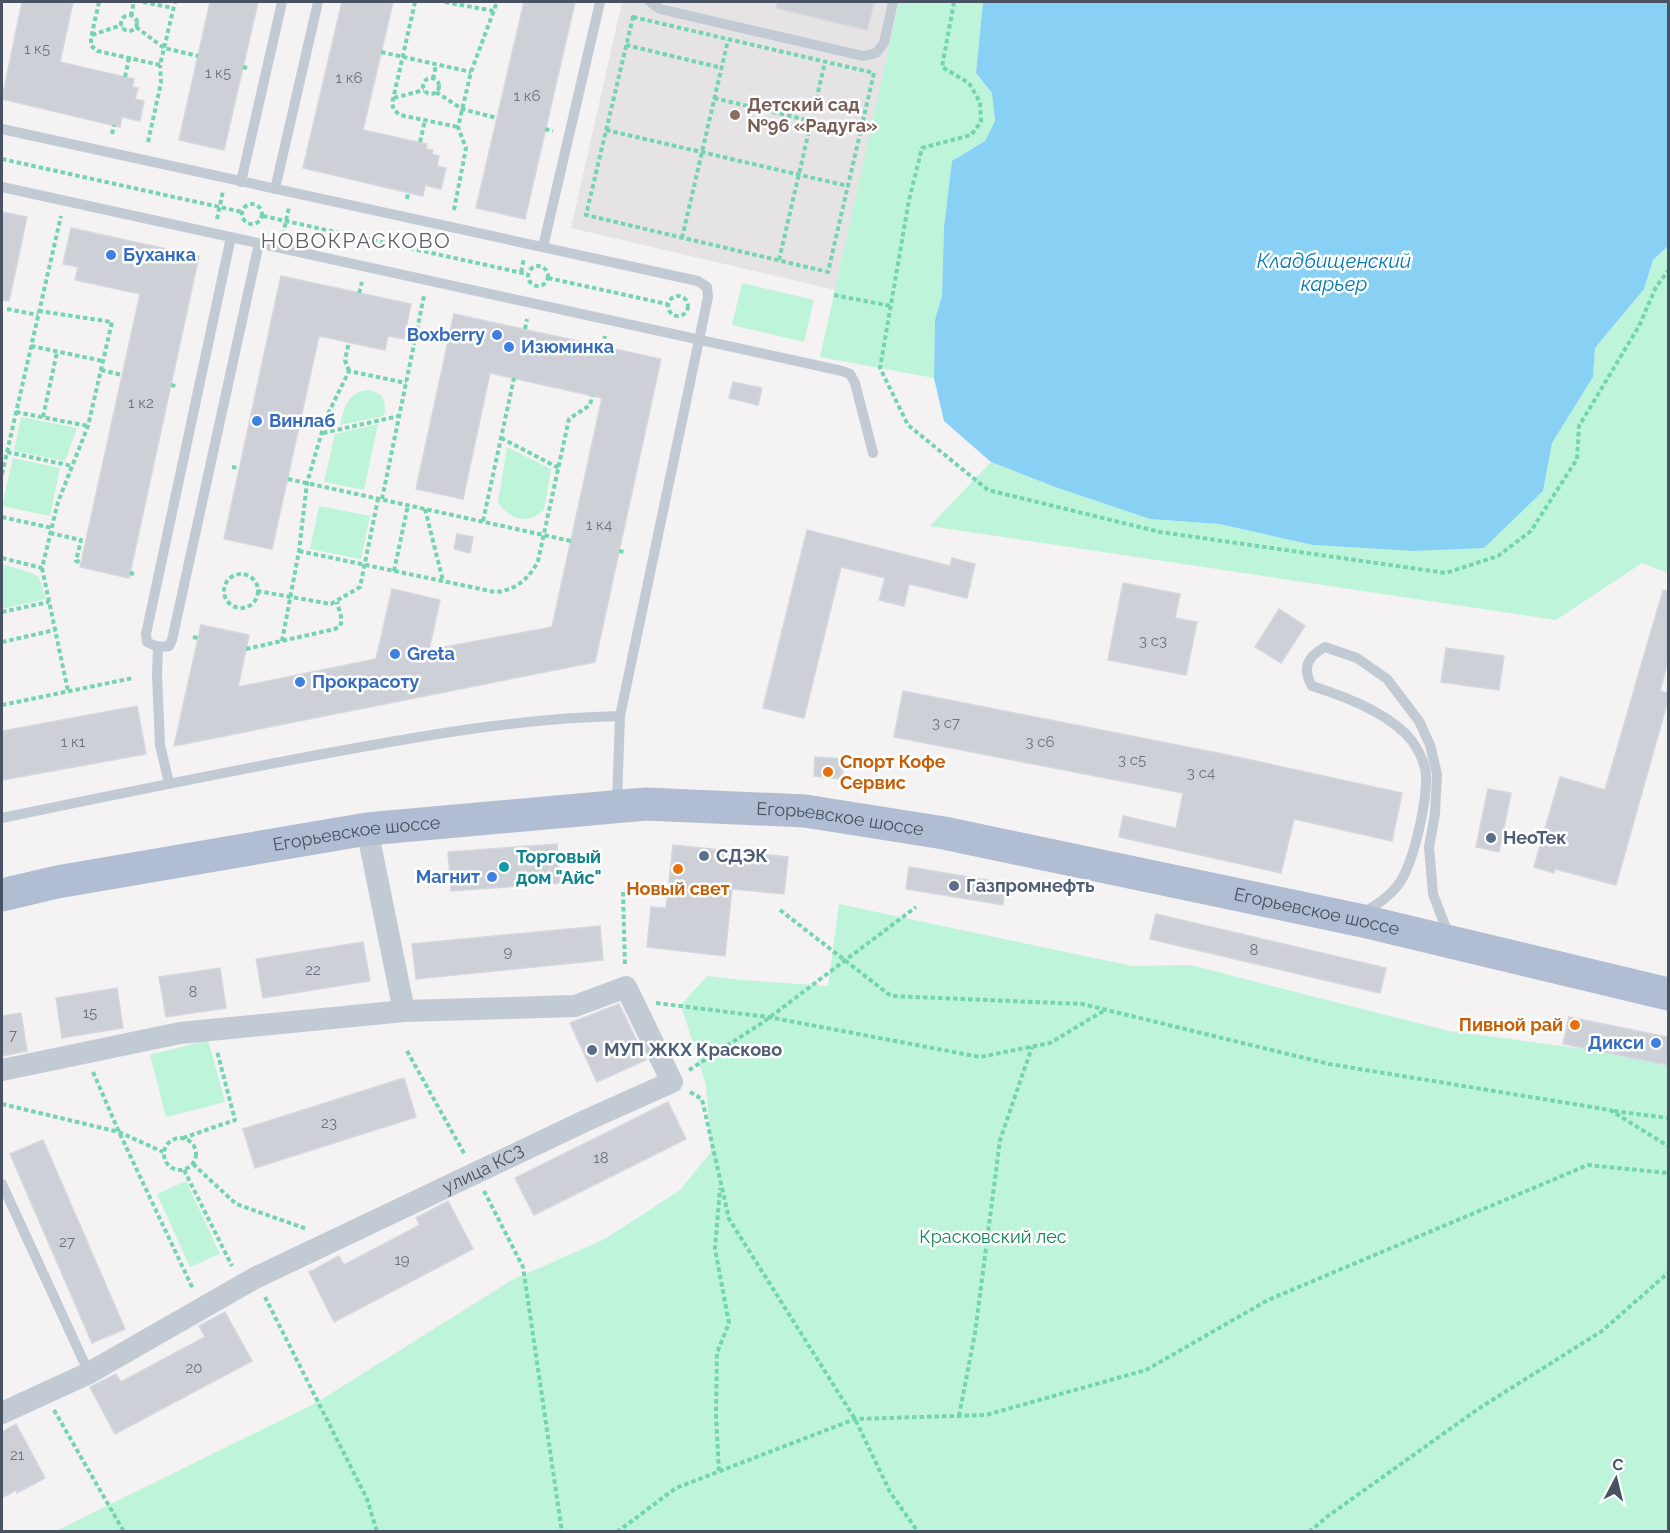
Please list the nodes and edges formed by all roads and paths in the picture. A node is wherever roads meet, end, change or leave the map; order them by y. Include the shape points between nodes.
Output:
1 (99, 2) edge
2 (134, 2) edge
3 (142, 2) edge
4 (175, 2) edge
5 (282, 2) edge
6 (318, 2) edge
7 (415, 2) edge
8 (446, 2) edge
9 (497, 2) edge
10 (600, 2) edge
11 (650, 2) edge
12 (893, 2) edge
13 (954, 2) edge
14 (173, 8) junction
15 (494, 11) junction
16 (131, 16) junction
17 (122, 25) junction
18 (731, 25) junction
19 (136, 27) junction
20 (91, 35) junction
21 (728, 39) junction
22 (626, 45) junction
23 (164, 48) junction
24 (829, 48) junction
25 (381, 52) dead end
26 (198, 56) dead end
27 (129, 58) junction
28 (402, 58) junction
29 (825, 62) junction
30 (160, 65) junction
31 (436, 65) junction
32 (722, 68) junction
33 (471, 72) junction
34 (125, 77) dead end
35 (433, 79) junction
36 (424, 90) junction
37 (436, 92) junction
38 (394, 98) junction
39 (714, 98) junction
40 (462, 110) junction
41 (497, 118) dead end
42 (425, 120) junction
43 (811, 121) junction
44 (114, 125) dead end
45 (458, 127) junction
46 (2, 129) edge
47 (545, 129) dead end
48 (606, 130) junction
49 (552, 131) dead end
50 (112, 135) dead end
51 (148, 142) dead end
52 (420, 142) dead end
53 (702, 152) junction
54 (2, 159) edge
55 (799, 175) junction
56 (241, 182) junction
57 (848, 186) junction
58 (2, 187) edge
59 (275, 189) junction
60 (223, 190) dead end
61 (408, 192) dead end
62 (407, 200) dead end
63 (289, 206) dead end
64 (219, 207) junction
65 (454, 210) dead end
66 (242, 212) junction
67 (61, 216) dead end
68 (263, 216) junction
69 (286, 221) junction
70 (216, 222) dead end
71 (282, 236) dead end
72 (231, 237) junction
73 (682, 238) junction
74 (259, 243) junction
75 (543, 248) junction
76 (526, 252) dead end
77 (779, 260) junction
78 (556, 269) dead end
79 (1668, 271) edge
80 (521, 272) junction
81 (527, 274) junction
82 (548, 278) junction
83 (554, 279) junction
84 (362, 282) dead end
85 (359, 293) dead end
86 (834, 295) dead end
87 (424, 296) dead end
88 (667, 304) junction
89 (891, 306) junction
90 (7, 309) dead end
91 (39, 313) junction
92 (527, 319) dead end
93 (525, 329) dead end
94 (605, 336) dead end
95 (699, 340) junction
96 (349, 342) dead end
97 (31, 346) junction
98 (603, 346) dead end
99 (57, 351) junction
100 (103, 361) junction
101 (101, 370) junction
102 (349, 371) junction
103 (122, 375) dead end
104 (514, 378) dead end
105 (406, 383) junction
106 (171, 385) dead end
107 (176, 386) dead end
108 (592, 396) dead end
109 (16, 412) junction
110 (399, 416) junction
111 (43, 417) junction
112 (88, 426) junction
113 (322, 433) junction
114 (501, 438) junction
115 (7, 452) junction
116 (873, 453) dead end
117 (3, 464) edge
118 (72, 466) junction
119 (232, 467) dead end
120 (239, 468) dead end
121 (559, 468) junction
122 (2, 474) edge
123 (288, 479) dead end
124 (307, 483) junction
125 (380, 499) junction
126 (408, 505) junction
127 (425, 508) junction
128 (2, 517) edge
129 (483, 521) junction
130 (51, 531) junction
131 (544, 535) junction
132 (571, 540) dead end
133 (299, 551) junction
134 (2, 558) edge
135 (81, 562) dead end
136 (365, 564) junction
137 (42, 568) junction
138 (394, 571) junction
139 (443, 581) junction
140 (257, 591) junction
141 (290, 597) junction
142 (49, 602) junction
143 (337, 602) junction
144 (2, 612) edge
145 (56, 630) junction
146 (282, 641) junction
147 (2, 642) edge
148 (158, 647) junction
149 (246, 649) dead end
150 (133, 678) dead end
151 (68, 691) junction
152 (2, 705) edge
153 (620, 716) junction
154 (169, 783) junction
155 (617, 806) junction
156 (2, 818) edge
157 (367, 829) junction
158 (623, 892) dead end
159 (2, 895) edge
160 (916, 907) dead end
161 (780, 910) dead end
162 (1352, 919) junction
163 (1451, 941) junction
164 (845, 960) junction
165 (629, 993) junction
166 (1668, 994) edge
167 (1106, 1010) junction
168 (404, 1011) junction
169 (768, 1017) junction
170 (212, 1030) junction
171 (1032, 1046) junction
172 (407, 1051) dead end
173 (85, 1052) junction
174 (2, 1070) edge
175 (672, 1082) junction
176 (2, 1104) edge
177 (1610, 1110) junction
178 (1668, 1118) edge
179 (119, 1132) junction
180 (183, 1138) junction
181 (1668, 1146) edge
182 (163, 1152) junction
183 (193, 1164) junction
184 (184, 1170) junction
185 (475, 1173) junction
186 (1668, 1173) edge
187 (721, 1182) junction
188 (2, 1184) edge
189 (337, 1239) junction
190 (1668, 1274) edge
191 (248, 1282) junction
192 (202, 1308) junction
193 (89, 1373) junction
194 (44, 1394) junction
195 (2, 1413) edge
196 (959, 1416) junction
197 (855, 1419) junction
198 (719, 1471) junction
199 (122, 1531) edge
200 (377, 1532) edge
201 (562, 1532) edge
202 (617, 1532) edge
203 (918, 1532) edge
204 (1309, 1532) edge

1 - 20 path
2 - 16 path
3 - 14 path
4 - 14 path
5 - 56 lane
6 - 59 lane
7 - 28 path
8 - 15 path
9 - 15 path
10 - 75 lane
11 - 18 lane via 660,9
12 - 24 lane via 884,43 876,53 863,56
13 - 89 path via 942,67 969,83 980,102 981,122 971,135 922,148
14 - 23 path
15 - 33 path
16 - 17 path via 124,18
16 - 19 path via 136,19
17 - 19 path via 131,31
17 - 20 path
18 - 21 path
18 - 24 lane
19 - 23 path
20 - 27 path via 91,46 98,51
21 - 22 path via 633,17
21 - 29 path
21 - 32 path
22 - 32 path
22 - 48 path
23 - 26 path
23 - 30 path
24 - 29 path
25 - 28 path
27 - 30 path
27 - 34 path
28 - 31 path
28 - 38 path
29 - 43 path
29 - 57 path via 874,73
30 - 51 path via 161,83
31 - 33 path
31 - 35 path
32 - 39 path
33 - 40 path
35 - 36 path via 425,80
35 - 37 path via 438,83
36 - 37 path
36 - 38 path
37 - 40 path
38 - 42 path via 394,110 400,115
39 - 43 path
39 - 53 path
40 - 41 path
40 - 45 path
42 - 45 path
42 - 52 path
43 - 55 path
44 - 50 path
45 - 65 path via 466,148
46 - 56 lane
47 - 49 path
48 - 53 path
48 - 73 path via 586,215
53 - 55 path
53 - 73 path
54 - 64 path
55 - 57 path
55 - 77 path
56 - 59 lane
57 - 77 path via 828,272
58 - 72 lane
59 - 75 lane
60 - 64 path
61 - 62 path
63 - 69 path
64 - 66 path
64 - 70 path
66 - 68 path via 250,225
66 - 68 path via 255,203
67 - 91 path
68 - 69 path
69 - 71 path
69 - 80 path
72 - 74 lane
72 - 148 lane via 146,634 147,642
73 - 77 path
74 - 95 lane
74 - 148 lane via 172,640 169,646
75 - 95 lane via 698,281 707,287 708,297
76 - 80 path
78 - 83 path
79 - 89 path via 1579,426 1577,459 1531,531 1498,556 1446,573 1160,532 988,490 908,425 880,368
80 - 81 path
81 - 82 path via 530,284 535,286 546,283
81 - 82 path via 530,268 540,265
82 - 83 path
83 - 88 path
84 - 85 path
86 - 89 path
87 - 105 path
88 - 88 path via 676,317 688,309 685,298 680,296
90 - 91 path
91 - 97 path
91 - 100 path via 112,322
92 - 93 path
94 - 98 path
95 - 116 lane via 850,374
95 - 153 lane
96 - 102 path via 345,360
97 - 99 path
97 - 109 path
99 - 100 path
99 - 111 path
100 - 101 path
101 - 103 path
101 - 112 path
102 - 105 path
102 - 113 path
104 - 114 path
105 - 110 path
106 - 107 path
108 - 121 path via 590,405 569,419
109 - 111 path
109 - 115 path
110 - 113 path
110 - 125 path
111 - 112 path
112 - 118 path
113 - 124 path
114 - 121 path
114 - 129 path
115 - 117 path
115 - 118 path
117 - 122 path
118 - 130 path
119 - 120 path
121 - 131 path
123 - 124 path
124 - 125 path
124 - 133 path
125 - 126 path
125 - 136 path
126 - 127 path
126 - 138 path
127 - 129 path
127 - 139 path
128 - 130 path
129 - 131 path
130 - 135 path via 81,540 76,561
130 - 137 path
131 - 132 path
131 - 139 path via 534,569 513,589 495,592
133 - 136 path
133 - 141 path
134 - 137 path
136 - 138 path
136 - 143 path via 360,587
137 - 142 path
138 - 139 path
140 - 140 path via 253,580 240,574 232,577 224,589 228,603 242,608 255,601
140 - 141 path
141 - 143 path via 323,604
141 - 146 path
142 - 144 path
142 - 145 path
143 - 146 path via 340,626
145 - 147 path
145 - 151 path
146 - 149 path
148 - 154 lane via 160,746
150 - 151 path
151 - 152 path
153 - 154 lane via 582,716 453,730
153 - 155 lane
154 - 156 lane
155 - 157 main road, Егорьевское шоссе
155 - 162 main road, Егорьевское шоссе via 805,811 944,833
157 - 159 main road, Егорьевское шоссе via 57,882
157 - 168 street
158 - 165 path
160 - 164 path
161 - 164 path
162 - 163 main road, Егорьевское шоссе
162 - 163 lane via 1382,902 1399,884 1420,823 1426,774 1422,756 1397,727 1345,696 1312,686 1306,675 1309,662 1314,653 1325,647 1357,658 1387,679 1419,721 1430,745 1437,774 1429,847 1433,894
163 - 166 main road, Егорьевское шоссе
164 - 167 path via 891,996 1082,1004
164 - 169 path
165 - 168 street via 575,1006
165 - 169 path
165 - 175 street
167 - 171 path via 1050,1042
167 - 177 path via 1329,1064
168 - 170 street
169 - 171 path via 980,1057
169 - 175 path
170 - 173 street
170 - 180 path via 236,1120
171 - 196 path via 1000,1140 975,1333
172 - 185 path
173 - 174 street
173 - 179 path
175 - 185 street, улица КСЗ
175 - 187 path via 702,1099
176 - 179 path
177 - 178 path
177 - 181 path
179 - 182 path
179 - 192 path
180 - 182 path via 172,1140
180 - 183 path via 195,1148
182 - 184 path via 169,1167
183 - 184 path
183 - 189 path via 236,1204
184 - 191 path
185 - 189 street, улица КСЗ
185 - 201 path via 523,1267
186 - 196 path via 1588,1165 1268,1300 1146,1370 986,1415
187 - 197 path via 729,1219
187 - 198 path via 715,1249 729,1323 717,1353
188 - 193 lane
189 - 191 street, улица КСЗ
190 - 204 path via 1602,1331 1478,1409
191 - 192 street, улица КСЗ
191 - 200 path via 367,1499
192 - 193 street, улица КСЗ
193 - 194 street, улица КСЗ
194 - 195 street, улица КСЗ
194 - 199 path
196 - 197 path
197 - 198 path
197 - 203 path via 890,1492
198 - 202 path via 676,1488

